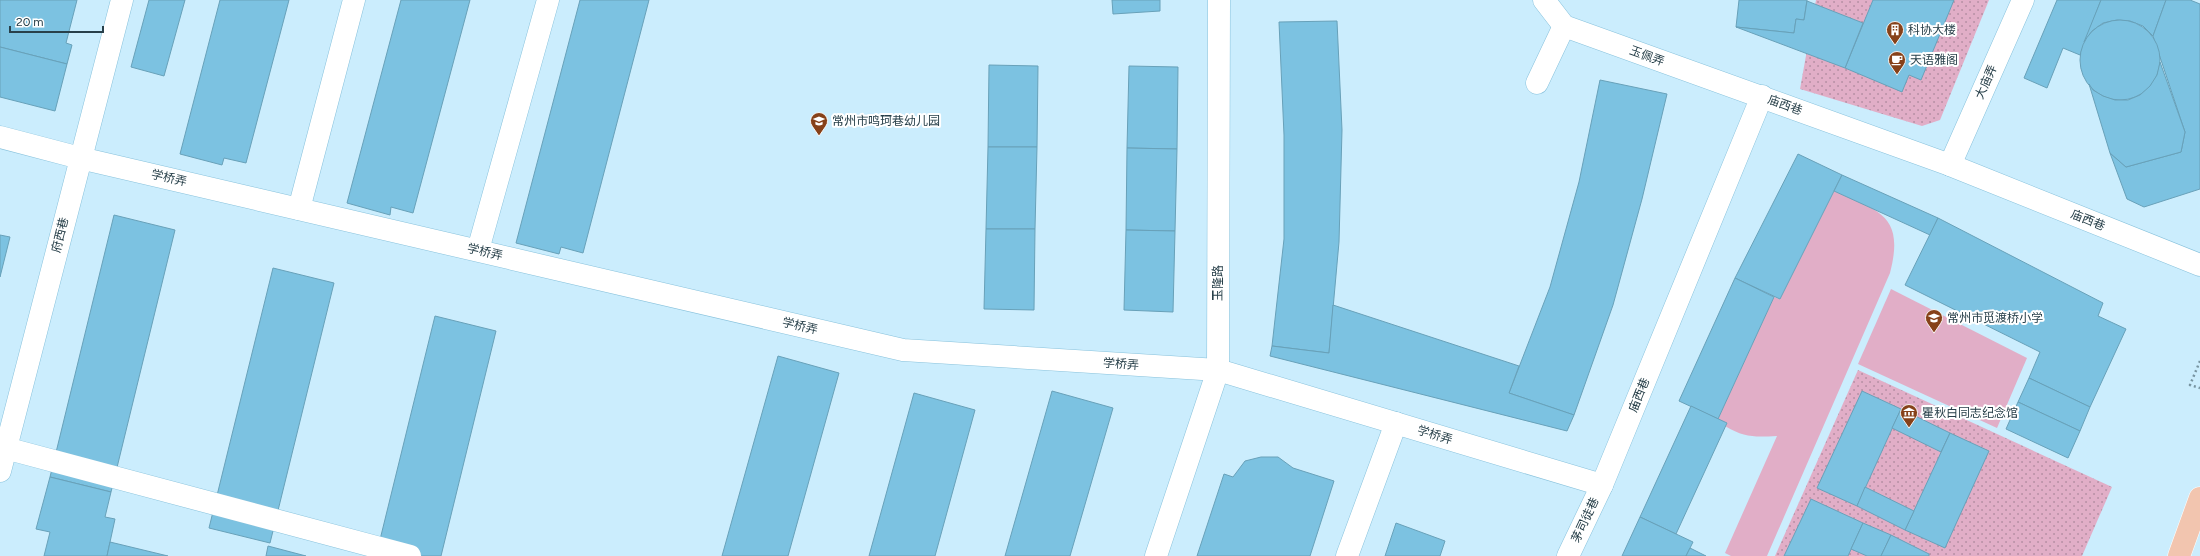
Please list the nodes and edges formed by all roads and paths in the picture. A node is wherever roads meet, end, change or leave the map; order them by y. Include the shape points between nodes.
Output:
1 (122, 0) edge
2 (354, 0) edge
3 (548, 0) edge
4 (1219, 0) edge
5 (1544, 0) edge
6 (2023, 0) edge
7 (1564, 26) junction
8 (1538, 83) dead end
9 (1762, 96) junction
10 (0, 137) edge
11 (80, 158) junction
12 (1950, 165) junction
13 (299, 209) junction
14 (478, 250) junction
15 (2200, 265) edge
16 (2200, 362) edge
17 (1218, 370) junction
18 (2200, 388) edge
19 (1396, 423) junction
20 (5, 448) junction
21 (0, 471) edge
22 (1602, 485) junction
23 (2200, 498) edge
24 (410, 556) edge
25 (1156, 556) edge
26 (1347, 556) edge
27 (1568, 556) edge
28 (2179, 556) edge

1 - 11 street, 府西巷
2 - 13 street
3 - 14 street
4 - 17 street, 玉隆路
5 - 7 street
6 - 12 street, 大庙弄
7 - 8 street
7 - 9 street, 玉佩弄
9 - 12 street, 庙西巷
9 - 22 street, 庙西巷
10 - 11 street, 学桥弄
11 - 13 street, 学桥弄
11 - 20 street, 府西巷
12 - 15 street, 庙西巷
13 - 14 street, 学桥弄
14 - 17 street, 学桥弄 via 903,350
16 - 18 path via 2190,385
17 - 19 street, 学桥弄
17 - 25 street, 玉隆路
19 - 22 street, 学桥弄
19 - 26 street
20 - 21 street, 府西巷
20 - 24 street
22 - 27 street, 茅司徒巷
23 - 28 main road

